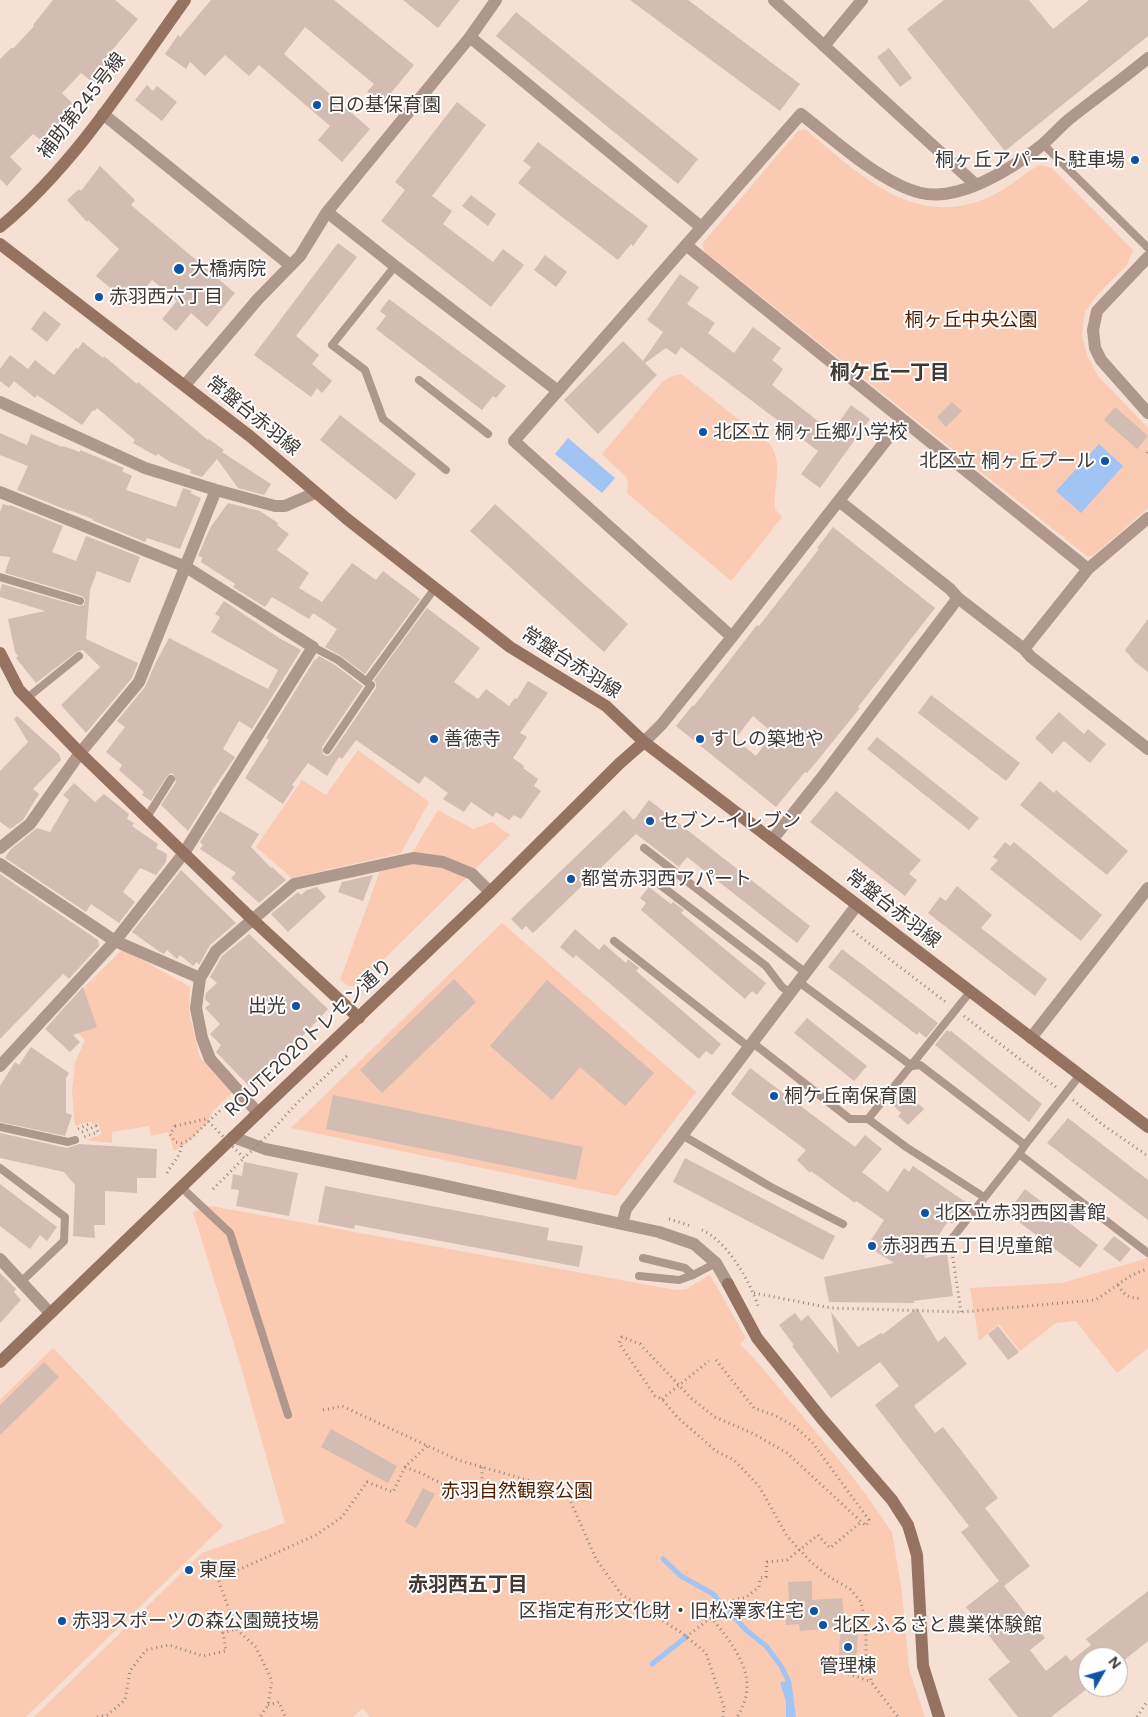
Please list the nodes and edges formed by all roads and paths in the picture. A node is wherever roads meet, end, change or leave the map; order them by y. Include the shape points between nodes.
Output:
1 (185, 0) edge
2 (496, 0) edge
3 (774, 0) edge
4 (862, 0) edge
5 (470, 37) junction
6 (824, 46) junction
7 (1148, 58) edge
8 (103, 114) junction
9 (1042, 144) junction
10 (976, 184) junction
11 (327, 212) junction
12 (0, 227) edge
13 (701, 227) junction
14 (0, 244) edge
15 (686, 245) junction
16 (1148, 248) edge
17 (1148, 256) edge
18 (290, 265) junction
19 (395, 266) junction
20 (419, 380) dead end
21 (185, 385) junction
22 (558, 390) junction
23 (0, 402) edge
24 (1148, 413) edge
25 (902, 420) junction
26 (488, 434) dead end
27 (446, 470) dead end
28 (216, 490) junction
29 (0, 492) edge
30 (316, 493) junction
31 (839, 501) junction
32 (1148, 518) edge
33 (186, 568) junction
34 (1088, 569) junction
35 (0, 577) edge
36 (435, 588) junction
37 (958, 598) junction
38 (80, 601) dead end
39 (732, 638) junction
40 (314, 647) junction
41 (1024, 649) junction
42 (0, 653) edge
43 (79, 656) dead end
44 (367, 682) junction
45 (27, 698) junction
46 (644, 742) junction
47 (1148, 749) edge
48 (327, 750) dead end
49 (80, 753) junction
50 (171, 779) dead end
51 (147, 818) junction
52 (772, 840) junction
53 (0, 848) edge
54 (644, 848) dead end
55 (184, 853) junction
56 (0, 864) edge
57 (671, 869) junction
58 (1148, 888) edge
59 (490, 892) junction
60 (858, 905) junction
61 (252, 919) junction
62 (851, 929) dead end
63 (115, 941) junction
64 (614, 941) dead end
65 (802, 977) junction
66 (200, 978) junction
67 (970, 992) junction
68 (790, 993) junction
69 (956, 1010) junction
70 (359, 1018) junction
71 (1031, 1038) junction
72 (751, 1046) junction
73 (347, 1056) dead end
74 (0, 1066) edge
75 (912, 1066) junction
76 (1080, 1075) junction
77 (1065, 1094) junction
78 (227, 1103) dead end
79 (258, 1112) junction
80 (868, 1119) junction
81 (92, 1123) dead end
82 (1148, 1127) edge
83 (0, 1128) edge
84 (682, 1135) junction
85 (233, 1136) junction
86 (76, 1140) joint
87 (182, 1143) junction
88 (1025, 1145) junction
89 (1019, 1154) junction
90 (1148, 1156) edge
91 (244, 1158) junction
92 (0, 1168) edge
93 (166, 1173) dead end
94 (181, 1187) junction
95 (214, 1189) dead end
96 (984, 1197) junction
97 (622, 1224) junction
98 (843, 1224) dead end
99 (950, 1242) joint
100 (1148, 1253) edge
101 (643, 1258) dead end
102 (0, 1259) edge
103 (716, 1264) junction
104 (1148, 1269) edge
105 (693, 1275) junction
106 (639, 1276) dead end
107 (21, 1282) junction
108 (728, 1284) joint
109 (1118, 1285) junction
110 (754, 1293) dead end
111 (1141, 1298) dead end
112 (962, 1312) junction
113 (50, 1313) junction
114 (716, 1360) dead end
115 (709, 1361) dead end
116 (0, 1362) edge
117 (679, 1384) junction
118 (662, 1399) junction
119 (323, 1410) dead end
120 (288, 1415) dead end
121 (427, 1446) junction
122 (482, 1467) junction
123 (405, 1468) junction
124 (861, 1522) junction
125 (800, 1550) junction
126 (711, 1617) junction
127 (236, 1629) junction
128 (686, 1637) junction
129 (834, 1669) dead end
130 (872, 1682) junction
131 (1148, 1703) edge
132 (268, 1705) junction
133 (97, 1717) edge
134 (260, 1717) edge
135 (286, 1717) edge
136 (723, 1717) edge
137 (737, 1717) edge
138 (898, 1717) edge
139 (939, 1717) edge
140 (1137, 1717) edge

1 - 8 main road, 補助第245号線
2 - 5 street
3 - 6 street
4 - 6 street
5 - 11 street
5 - 13 street
6 - 10 street
7 - 9 street
8 - 12 main road, 補助第245号線 via 65,162
8 - 18 street
9 - 10 street
9 - 16 lane
10 - 13 street via 938,194 922,194 907,189 850,153 801,114
11 - 18 street via 300,256
11 - 19 street
13 - 15 street
14 - 21 main road, 常盤台赤羽線
15 - 22 street
15 - 25 street
17 - 24 street via 1097,311 1093,338 1101,360
18 - 21 street
19 - 22 street
19 - 27 lane via 332,345 365,370 383,419
20 - 26 lane
21 - 30 main road, 常盤台赤羽線
22 - 39 street via 514,441
23 - 28 street via 145,468
25 - 31 street
25 - 34 street
28 - 30 street via 275,506 285,506
28 - 33 street
29 - 33 street
30 - 36 main road, 常盤台赤羽線
31 - 37 street
31 - 39 street
32 - 34 street
33 - 40 street
33 - 49 street via 139,682
34 - 41 street
35 - 38 lane
36 - 44 lane
36 - 46 main road, 常盤台赤羽線 via 519,654 606,706
37 - 41 street
37 - 52 street
39 - 46 street
40 - 44 lane
40 - 55 street
41 - 47 street
42 - 45 main road via 19,690
43 - 45 lane
44 - 48 lane via 371,685
45 - 49 main road
46 - 52 main road, 常盤台赤羽線
46 - 59 main road, ROUTE2020トレセン通り
49 - 51 main road
49 - 53 street via 30,824
50 - 51 lane
51 - 55 main road
52 - 60 main road, 常盤台赤羽線
54 - 57 lane
55 - 61 main road
55 - 63 street
56 - 63 street
57 - 65 lane
57 - 68 lane via 659,884 766,966
58 - 71 street
59 - 61 street via 472,874 443,862 413,858 294,884
59 - 70 main road, ROUTE2020トレセン通り
60 - 65 street
60 - 67 main road, 常盤台赤羽線
61 - 66 street via 216,951
61 - 70 main road
62 - 69 path
63 - 66 street
63 - 74 street
64 - 72 lane
65 - 68 street
65 - 75 lane
66 - 79 street via 196,1008 210,1060
67 - 69 lane
67 - 71 main road, 常盤台赤羽線
68 - 72 street
69 - 75 lane
69 - 77 path
70 - 79 main road, ROUTE2020トレセン通り
71 - 76 main road, 常盤台赤羽線
72 - 80 lane via 850,1119
72 - 84 street
73 - 91 path, bridge
75 - 80 lane
75 - 88 lane via 920,1065
76 - 77 lane
76 - 82 main road, 常盤台赤羽線
77 - 88 lane
77 - 90 path
78 - 87 path
79 - 85 main road, ROUTE2020トレセン通り
80 - 96 lane
81 - 86 path via 76,1130 78,1134 96,1126 98,1132
83 - 86 lane via 68,1142
84 - 97 street via 626,1209
84 - 98 lane
85 - 94 main road, ROUTE2020トレセン通り
85 - 97 street via 265,1149
87 - 91 path, bridge via 175,1142 170,1134 175,1126 206,1119
87 - 93 path via 181,1155
88 - 89 lane
89 - 96 lane
89 - 100 lane
91 - 95 path
92 - 107 lane via 65,1217 64,1241
94 - 113 main road, ROUTE2020トレセン通り
94 - 120 lane via 230,1233
96 - 99 lane
97 - 103 street via 694,1244
99 - 112 path
101 - 105 lane via 685,1268
102 - 107 street
103 - 105 lane
103 - 108 street
104 - 109 path
105 - 106 lane via 679,1280
107 - 113 street
108 - 139 main road via 757,1338 892,1500 908,1525 917,1555 923,1666
109 - 111 path via 1132,1299
109 - 112 path via 1095,1300
110 - 112 path via 831,1308
113 - 116 main road, ROUTE2020トレセン通り
114 - 124 path via 754,1408 794,1426 812,1442 870,1520 866,1526
115 - 117 path
117 - 118 path
117 - 118 path via 640,1344 622,1337 619,1343 655,1396
117 - 124 path via 715,1417 787,1453
118 - 125 path via 677,1417 716,1450 734,1460 759,1486 787,1536
119 - 121 path via 342,1406
121 - 122 path
121 - 123 path
122 - 123 path via 482,1495 462,1494
122 - 128 path via 558,1489 570,1500 596,1559 622,1594
123 - 127 path via 393,1492 367,1482 342,1517 316,1535 218,1579
124 - 125 path via 830,1548 818,1535
125 - 126 path via 787,1560 767,1562 766,1577 760,1578 759,1588 745,1598 735,1599
125 - 130 path via 828,1576 850,1589 861,1602 866,1627 866,1661
126 - 128 path
126 - 137 path via 734,1646 747,1675 744,1706
127 - 132 path via 256,1647 272,1681
127 - 133 path via 223,1633 226,1651 202,1656 168,1645 146,1650 130,1671 125,1700 108,1715
128 - 136 path via 706,1653 724,1707
129 - 130 path
130 - 138 path
131 - 140 path
132 - 134 path
132 - 135 path via 280,1702

